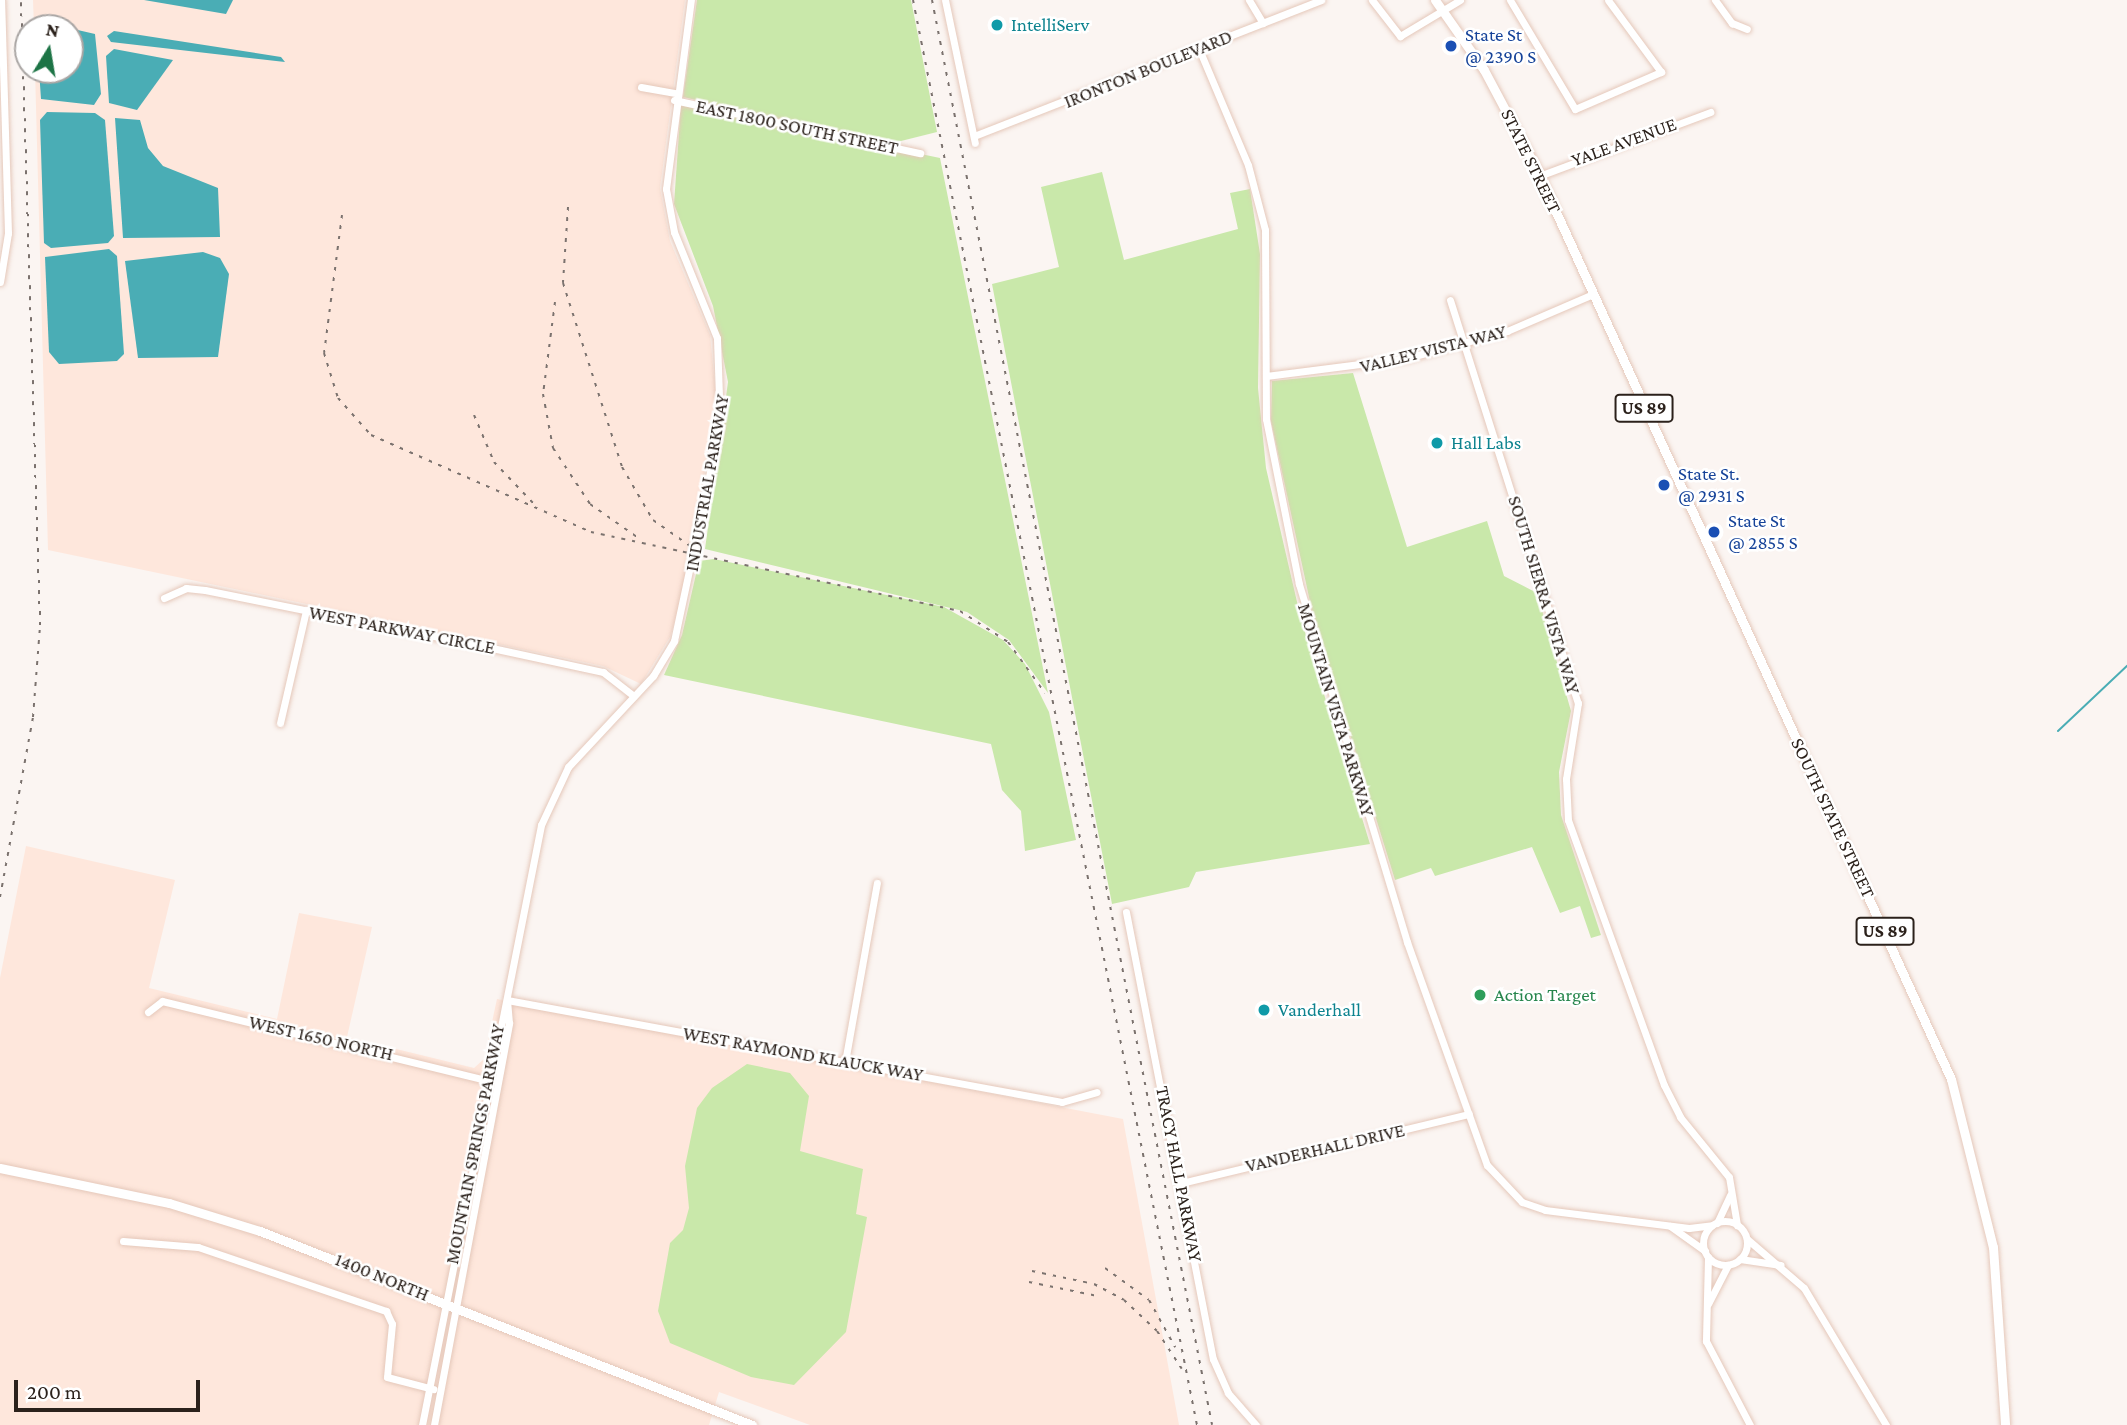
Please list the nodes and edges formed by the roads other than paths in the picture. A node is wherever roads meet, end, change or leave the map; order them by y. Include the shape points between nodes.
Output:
1 (1, 0) edge
2 (691, 0) edge
3 (946, 0) edge
4 (1249, 0) edge
5 (1321, 0) edge
6 (1372, 0) edge
7 (1435, 0) edge
8 (1460, 0) edge
9 (1510, 0) edge
10 (1608, 0) edge
11 (1715, 0) edge
12 (1444, 12) junction
13 (1263, 23) junction
14 (1747, 29) dead end
15 (1199, 49) junction
16 (641, 87) dead end
17 (675, 97) junction
18 (1710, 112) dead end
19 (920, 153) dead end
20 (1539, 176) junction
21 (4, 233) edge
22 (0, 282) edge
23 (1593, 293) junction
24 (1450, 300) dead end
25 (1610, 333) joint
26 (1465, 343) junction
27 (1266, 376) junction
28 (164, 598) dead end
29 (306, 610) junction
30 (634, 696) junction
31 (280, 723) dead end
32 (877, 883) dead end
33 (1126, 912) dead end
34 (507, 1000) junction
35 (148, 1012) dead end
36 (845, 1062) junction
37 (486, 1080) junction
38 (497, 1083) junction
39 (1097, 1092) dead end
40 (1469, 1114) junction
41 (0, 1168) edge
42 (1181, 1183) junction
43 (1731, 1194) junction
44 (1714, 1224) junction
45 (1737, 1225) junction
46 (1670, 1226) junction
47 (1747, 1239) junction
48 (123, 1241) dead end
49 (1707, 1254) junction
50 (1740, 1259) junction
51 (1728, 1265) junction
52 (1781, 1265) junction
53 (445, 1302) junction
54 (1707, 1305) junction
55 (456, 1306) junction
56 (429, 1388) junction
57 (440, 1390) junction
58 (422, 1425) edge
59 (434, 1425) edge
60 (752, 1425) edge
61 (1256, 1425) edge
62 (1749, 1425) edge
63 (1886, 1425) edge
64 (2005, 1425) edge

1 - 21 street
2 - 17 street, INDUSTRIAL PARKWAY
3 - 15 street, IRONTON BOULEVARD via 975,139
4 - 13 street
5 - 13 street, IRONTON BOULEVARD
6 - 12 street via 1400,36
7 - 12 main road, STATE STREET / US 89
8 - 12 street
9 - 10 street via 1572,109 1661,72
11 - 14 street via 1732,23
12 - 20 main road, STATE STREET / US 89 via 1498,94
13 - 15 street, IRONTON BOULEVARD
15 - 27 street, MOUNTAIN VISTA PARKWAY via 1258,195 1268,267
16 - 17 street, EAST 1800 SOUTH STREET
17 - 19 street, EAST 1800 SOUTH STREET
17 - 30 street, INDUSTRIAL PARKWAY via 666,158 669,212 715,328 723,391 686,603 653,676
18 - 20 street, YALE AVENUE
20 - 23 main road, STATE STREET / US 89
21 - 22 street
23 - 25 main road, STATE STREET / US 89
23 - 26 street, VALLEY VISTA WAY
24 - 26 street, SOUTH SIERRA VISTA WAY
25 - 64 main road, SOUTH STATE STREET / US 89 via 1951,1079 1993,1247
26 - 27 street, VALLEY VISTA WAY via 1383,364
26 - 43 street, SOUTH SIERRA VISTA WAY via 1578,703 1566,779 1568,820 1670,1101 1724,1168
27 - 40 street, MOUNTAIN VISTA PARKWAY via 1277,492 1299,584 1407,942
28 - 29 street, WEST PARKWAY CIRCLE via 186,588
29 - 30 street, WEST PARKWAY CIRCLE via 603,672
29 - 31 street
30 - 34 street, INDUSTRIAL PARKWAY via 574,759 548,804
32 - 36 street
33 - 42 street, TRACY HALL PARKWAY
34 - 36 street, WEST RAYMOND KLAUCK WAY
34 - 37 street, MOUNTAIN SPRINGS PARKWAY
34 - 38 street, MOUNTAIN SPRINGS PARKWAY
35 - 37 street, WEST 1650 NORTH via 162,1001
36 - 39 street, WEST RAYMOND KLAUCK WAY via 1062,1102
37 - 38 street, WEST 1650 NORTH
37 - 53 street, MOUNTAIN SPRINGS PARKWAY
38 - 55 street, MOUNTAIN SPRINGS PARKWAY
40 - 42 street, VANDERHALL DRIVE
40 - 46 street, MOUNTAIN VISTA PARKWAY via 1487,1165 1522,1202
41 - 53 main road, 1400 NORTH via 220,1218
42 - 61 street, TRACY HALL PARKWAY via 1213,1359 1228,1393
43 - 44 street
43 - 45 street, SOUTH SIERRA VISTA WAY
44 - 45 street
44 - 46 street, MOUNTAIN VISTA PARKWAY
44 - 49 street
45 - 47 street
46 - 49 street, MOUNTAIN VISTA PARKWAY
47 - 50 street
47 - 52 street
48 - 56 street via 198,1247 386,1311 392,1324 387,1377
49 - 51 street
49 - 54 street
50 - 51 street
50 - 52 street
51 - 54 street
52 - 63 street via 1804,1288
53 - 55 main road, 1400 NORTH
53 - 56 street, MOUNTAIN SPRINGS PARKWAY
54 - 62 street via 1709,1349
55 - 57 street, MOUNTAIN SPRINGS PARKWAY
55 - 60 main road, 1400 NORTH
56 - 57 street
56 - 58 street, MOUNTAIN SPRINGS PARKWAY
57 - 59 street, MOUNTAIN SPRINGS PARKWAY

